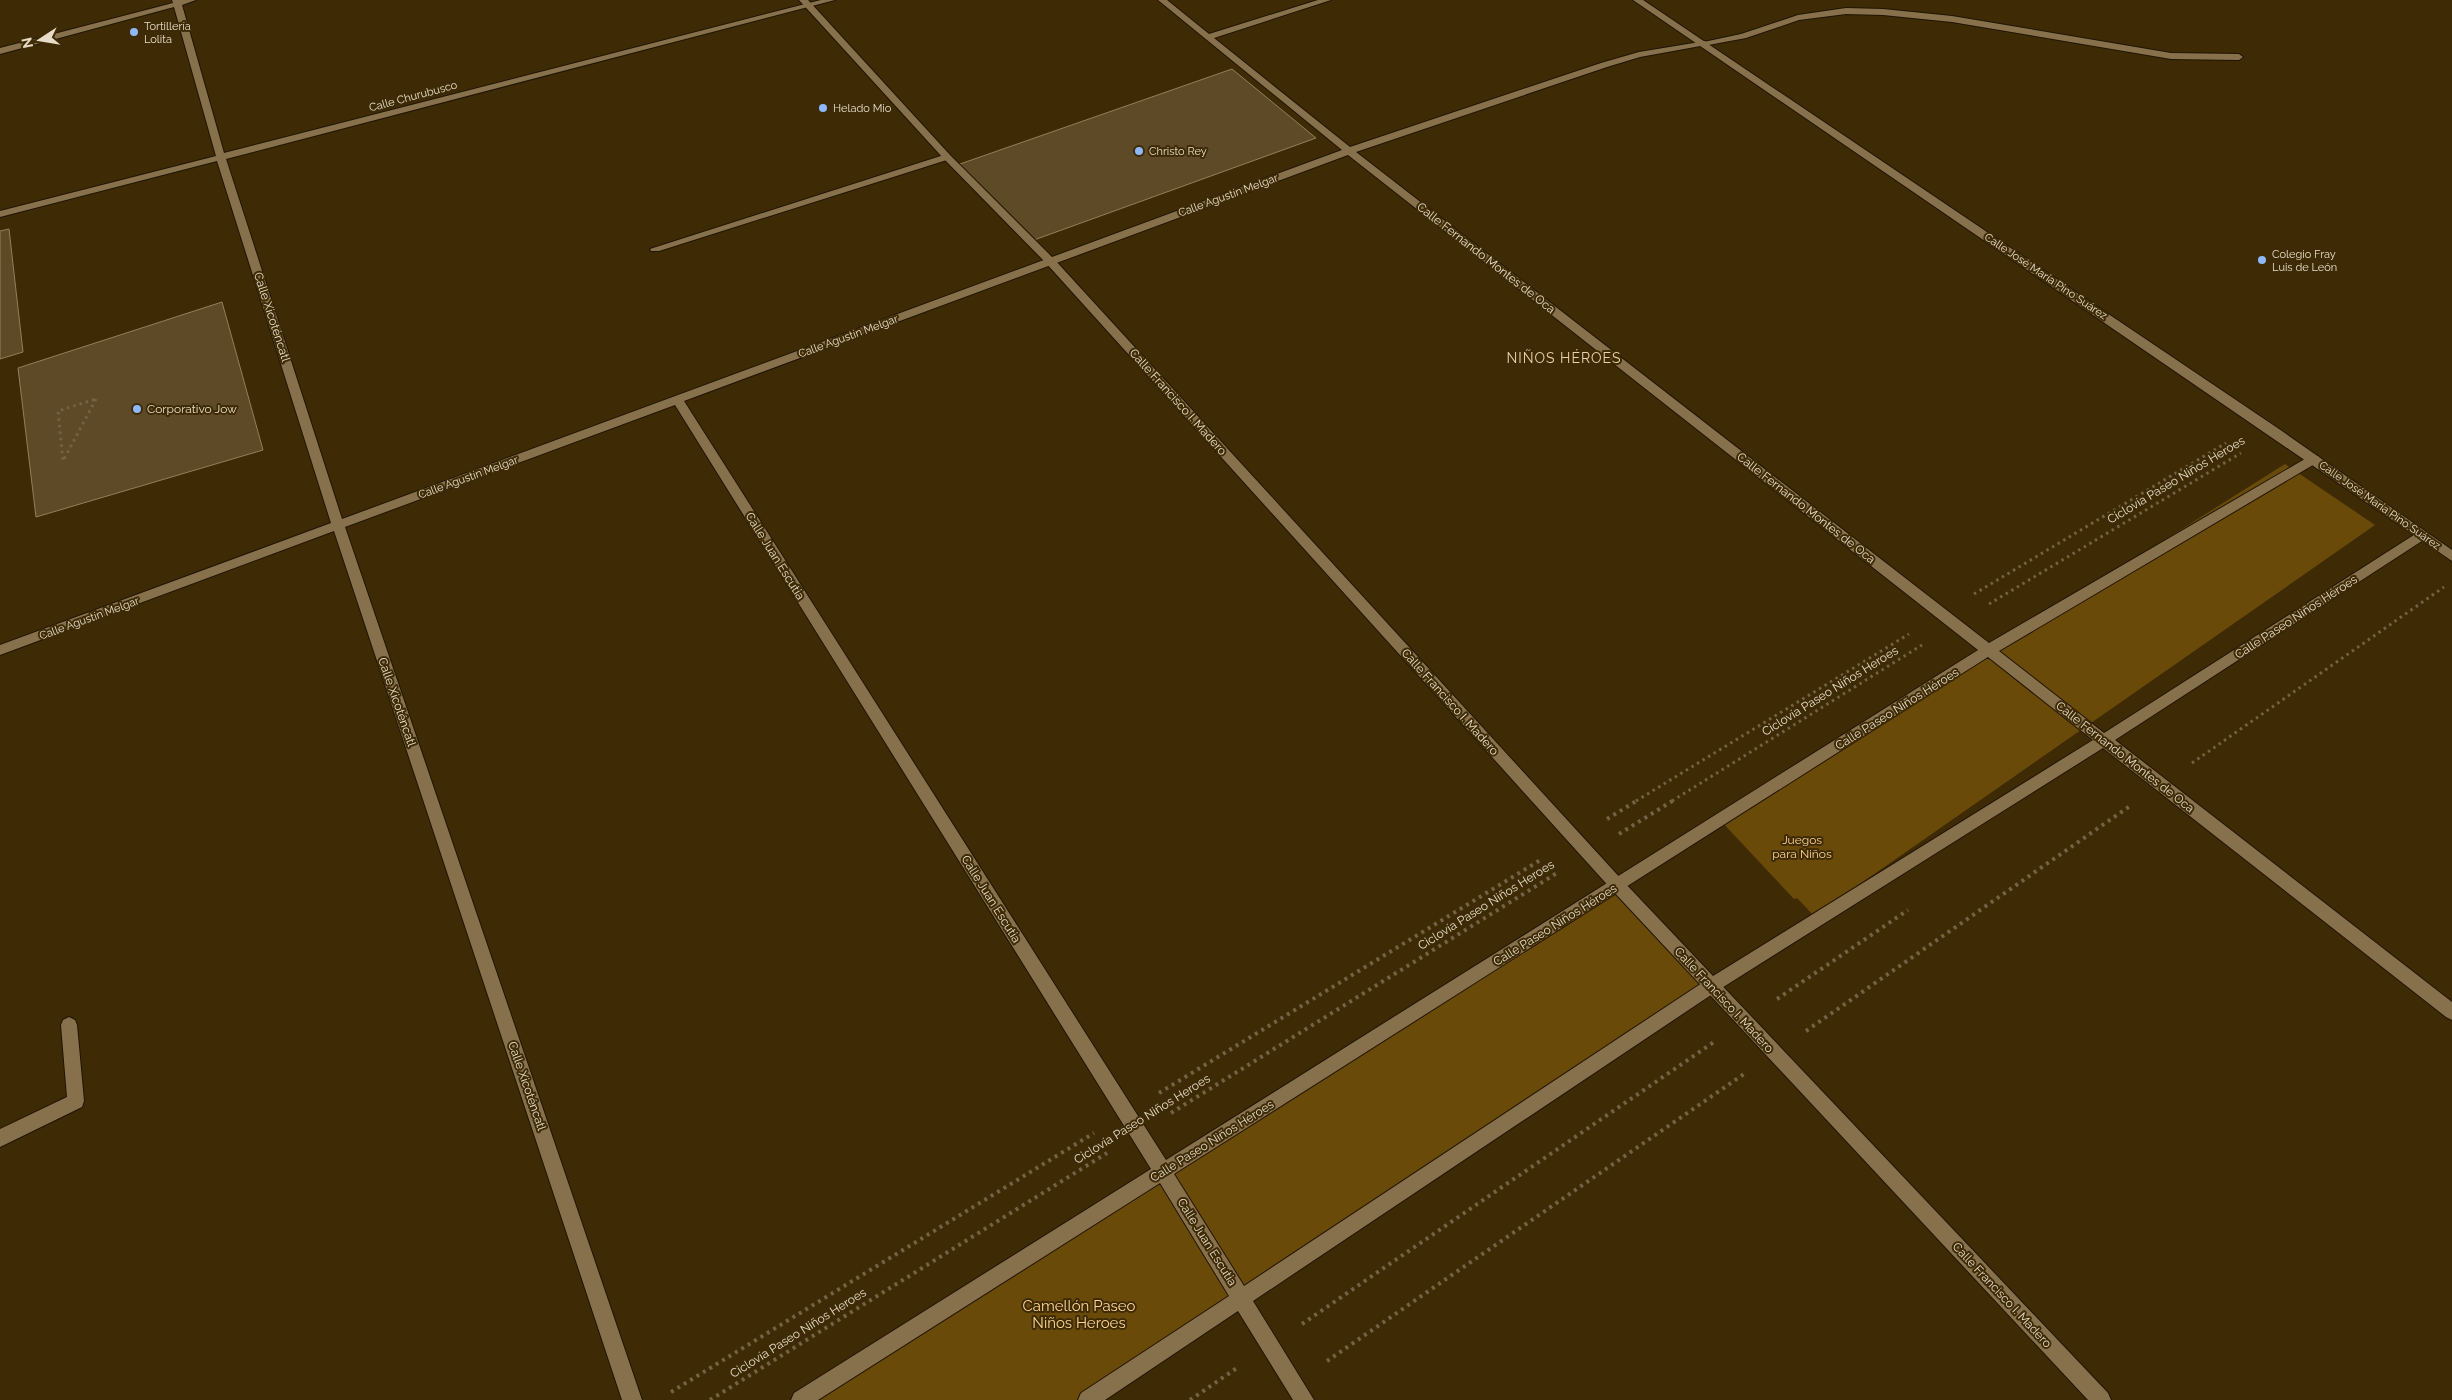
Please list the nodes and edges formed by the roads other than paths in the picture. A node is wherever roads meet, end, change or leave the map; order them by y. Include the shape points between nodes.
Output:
1 (192, 0) edge
2 (831, 0) edge
3 (1162, 0) edge
4 (1326, 0) edge
5 (1637, 0) edge
6 (177, 2) edge
7 (806, 3) edge
8 (1208, 37) junction
9 (1703, 43) junction
10 (0, 50) edge
11 (2239, 57) dead end
12 (1349, 151) junction
13 (947, 157) junction
14 (221, 158) junction
15 (0, 214) edge
16 (654, 248) dead end
17 (1050, 261) junction
18 (676, 399) junction
19 (2314, 459) junction
20 (338, 525) junction
21 (2421, 536) junction
22 (2452, 556) edge
23 (0, 650) edge
24 (1989, 650) junction
25 (2104, 740) junction
26 (1618, 886) junction
27 (1711, 986) junction
28 (2452, 1012) edge
29 (69, 1025) dead end
30 (0, 1138) edge
31 (1163, 1172) junction
32 (1241, 1298) junction
33 (632, 1400) edge
34 (801, 1400) edge
35 (1088, 1400) edge
36 (1304, 1400) edge
37 (2101, 1400) edge

1 - 6 street
2 - 7 street, Calle Churubusco
3 - 8 street, Calle Fernando Montes de Oca
4 - 8 street
5 - 9 main road, Calle José María Pino Suárez
6 - 10 street
6 - 14 street, Calle Xicoténcatl
7 - 13 street, Calle Francisco I. Madero
7 - 14 street, Calle Churubusco
8 - 12 street, Calle Fernando Montes de Oca
9 - 11 street, Calle Agustín Melgar via 1743,36 1798,18 1846,11 1952,19 2171,56
9 - 12 street, Calle Agustín Melgar via 1604,65
9 - 19 main road, Calle José María Pino Suárez
12 - 17 street, Calle Agustín Melgar
12 - 24 street, Calle Fernando Montes de Oca
13 - 16 street
13 - 17 street, Calle Francisco I. Madero
14 - 15 street, Calle Churubusco
14 - 20 street, Calle Xicoténcatl
17 - 18 street, Calle Agustín Melgar
17 - 26 street, Calle Francisco I. Madero
18 - 20 street, Calle Agustín Melgar
18 - 31 street, Calle Juan Escutia
19 - 21 main road, Calle José María Pino Suárez
19 - 24 street, Calle Paseo Niños Héroes
20 - 23 street, Calle Agustín Melgar
20 - 33 street, Calle Xicoténcatl
21 - 22 main road, Calle José María Pino Suárez
21 - 25 street, Calle Paseo Niños Héroes
24 - 25 street, Calle Fernando Montes de Oca
24 - 26 street, Calle Paseo Niños Héroes
25 - 27 street, Calle Paseo Niños Héroes
25 - 28 street, Calle Fernando Montes de Oca
26 - 27 street, Calle Francisco I. Madero
26 - 31 street, Calle Paseo Niños Héroes
27 - 32 street, Calle Paseo Niños Héroes
27 - 37 street, Calle Francisco I. Madero
29 - 30 street via 76,1101
31 - 32 street, Calle Juan Escutia
31 - 34 street, Calle Paseo Niños Héroes
32 - 35 street, Calle Paseo Niños Héroes
32 - 36 street, Calle Juan Escutia

